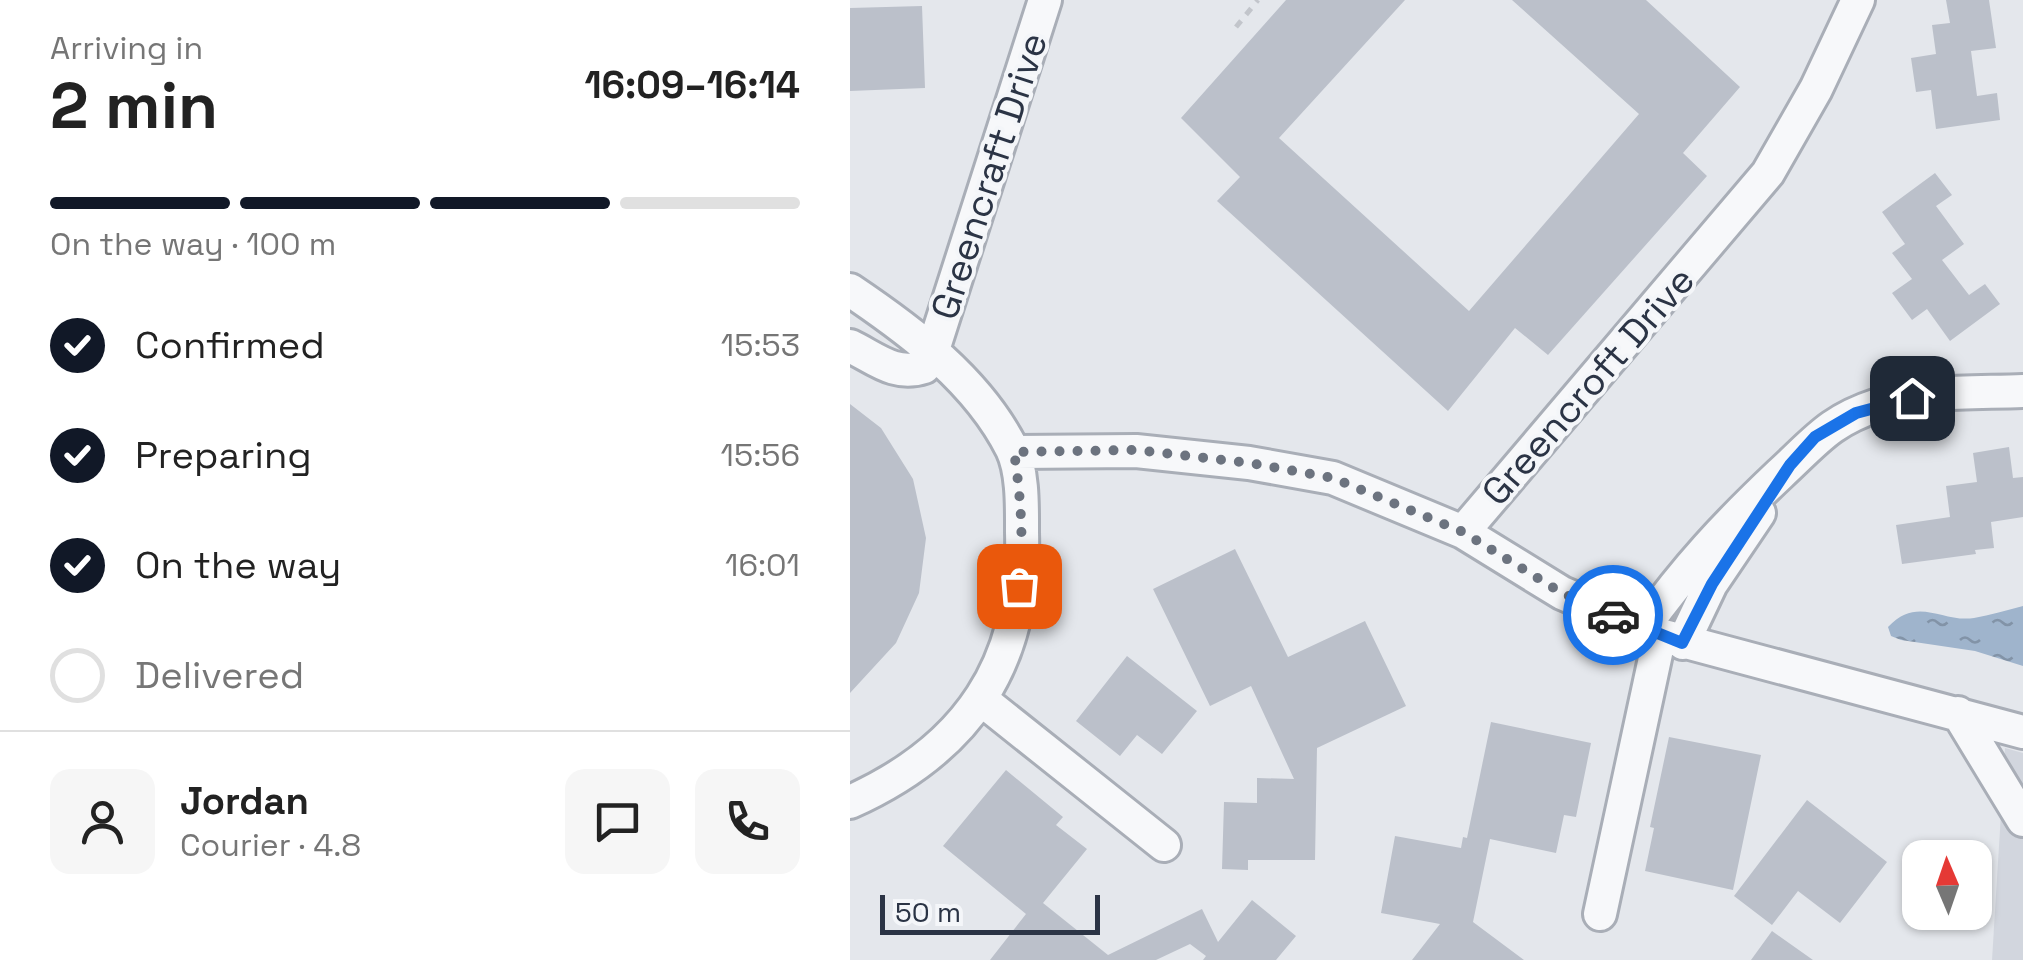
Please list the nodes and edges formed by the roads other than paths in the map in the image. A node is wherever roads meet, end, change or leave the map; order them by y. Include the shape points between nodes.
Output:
1 (1045, 0) edge
2 (1858, 0) edge
3 (850, 290) edge
4 (850, 346) edge
5 (932, 352) junction
6 (2023, 391) edge
7 (1014, 452) junction
8 (1463, 532) junction
9 (1662, 636) junction
10 (982, 700) junction
11 (1958, 713) junction
12 (2023, 732) edge
13 (850, 802) edge
14 (2023, 820) edge
15 (1164, 845) dead end
16 (1600, 914) dead end

1 - 5 street, Greencraft Drive
2 - 8 street, Greencroft Drive via 1768,173
3 - 5 street
4 - 5 street via 893,370 911,372 924,367
5 - 7 street via 980,399
6 - 9 street via 1883,403 1815,437 1682,573
7 - 8 street, Greencroft Drive via 1136,450 1277,467 1333,478
7 - 10 street via 1022,500 1019,586 1012,627
8 - 9 street via 1562,593
9 - 11 street
9 - 16 street
10 - 13 street via 934,753
10 - 15 street
11 - 12 street
11 - 14 street

